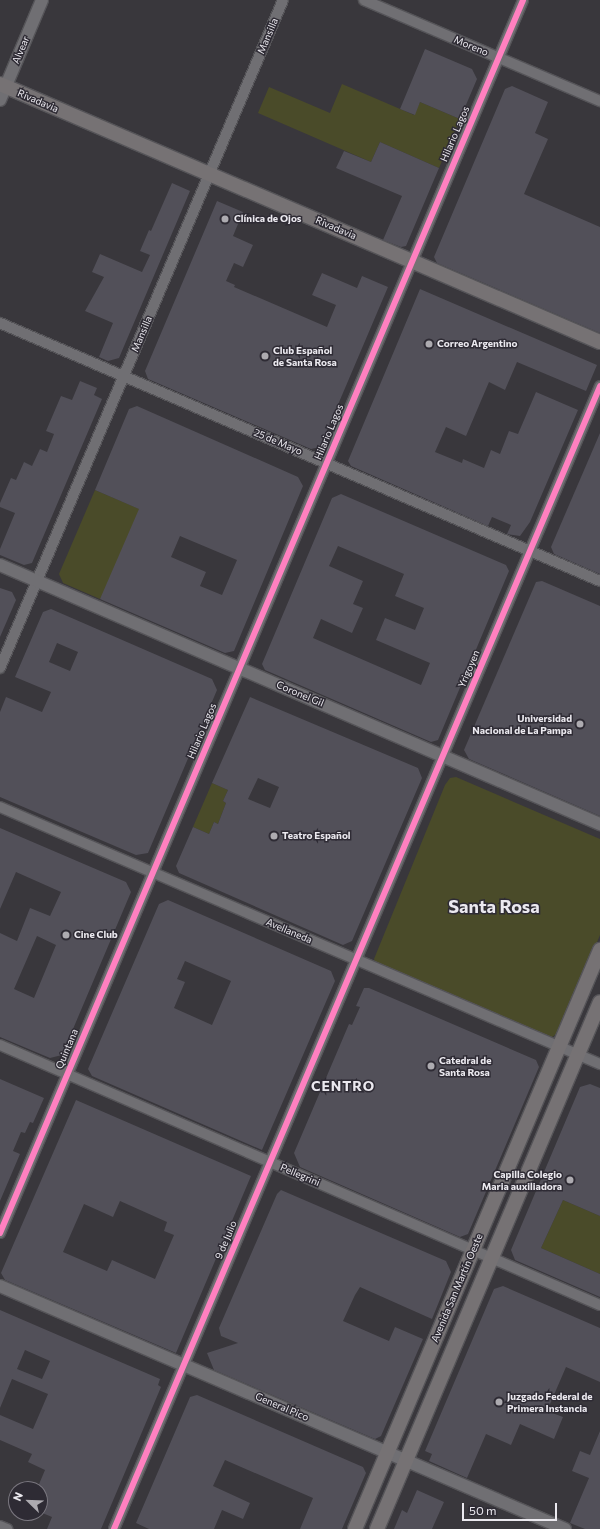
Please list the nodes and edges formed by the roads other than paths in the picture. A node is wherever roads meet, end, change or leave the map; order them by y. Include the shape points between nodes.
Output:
1 (42, 0) edge
2 (284, 0) edge
3 (364, 0) edge
4 (523, 0) edge
5 (498, 58) junction
6 (3, 85) edge
7 (0, 100) edge
8 (600, 101) edge
9 (210, 174) junction
10 (412, 261) junction
11 (0, 323) edge
12 (600, 342) edge
13 (124, 376) junction
14 (600, 386) edge
15 (326, 463) junction
16 (530, 551) junction
17 (0, 565) edge
18 (37, 581) junction
19 (600, 581) edge
20 (0, 668) edge
21 (240, 668) junction
22 (442, 756) junction
23 (0, 807) edge
24 (600, 824) edge
25 (153, 873) junction
26 (600, 950) edge
27 (356, 960) junction
28 (596, 968) edge
29 (600, 1002) edge
30 (0, 1045) edge
31 (559, 1047) junction
32 (578, 1055) junction
33 (600, 1064) edge
34 (67, 1074) junction
35 (270, 1162) junction
36 (0, 1233) edge
37 (473, 1250) junction
38 (491, 1258) junction
39 (0, 1286) edge
40 (600, 1305) edge
41 (184, 1365) junction
42 (387, 1453) junction
43 (406, 1460) junction
44 (0, 1526) edge
45 (7, 1529) edge
46 (114, 1529) edge
47 (355, 1529) edge
48 (377, 1529) edge
49 (565, 1529) edge

1 - 6 street, Alvear
2 - 9 street, Mansilla
3 - 5 street, Moreno
4 - 5 street, Hilario Lagos
5 - 8 street, Moreno
5 - 10 street, Hilario Lagos
6 - 7 street, Alvear
6 - 9 main road, Rivadavia
9 - 10 main road, Rivadavia
9 - 13 street, Mansilla
10 - 12 main road, Rivadavia
10 - 15 street, Hilario Lagos
11 - 13 street, 25 de Mayo
13 - 15 street, 25 de Mayo
13 - 18 street, Mansilla
14 - 16 street, Yrigoyen
15 - 16 street, 25 de Mayo
15 - 21 street, Hilario Lagos
16 - 19 street, 25 de Mayo
16 - 22 street, Yrigoyen
17 - 18 street, Coronel Gil
18 - 20 street, Mansilla
18 - 21 street, Coronel Gil
21 - 22 street, Coronel Gil
21 - 25 street, Hilario Lagos
22 - 24 street, Coronel Gil
22 - 27 street, Yrigoyen
23 - 25 street, Avellaneda
25 - 27 street, Avellaneda
25 - 34 street, Quintana
26 - 28 main road, Avenida San Martín Oeste
27 - 31 street, Avellaneda
27 - 35 street, 9 de Julio
28 - 31 main road, Avenida San Martín Oeste
29 - 32 main road, Avenida San Martín Oeste
30 - 34 street, Pellegrini
31 - 32 street, Avellaneda
31 - 37 main road, Avenida San Martín Oeste
32 - 33 street, Avellaneda
32 - 38 main road, Avenida San Martín Oeste
34 - 35 street, Pellegrini
34 - 36 street, Quintana
35 - 37 street, Pellegrini
35 - 41 street, 9 de Julio
37 - 38 street, Pellegrini
37 - 42 main road, Avenida San Martín Oeste
38 - 40 street, Pellegrini
38 - 43 main road, Avenida San Martín Oeste
39 - 41 street, General Pico
41 - 42 street, General Pico
41 - 46 street, 9 de Julio
42 - 43 street, General Pico
42 - 47 main road, Avenida San Martín Oeste
43 - 48 main road, Avenida San Martín Oeste
43 - 49 street, General Pico
44 - 45 street

